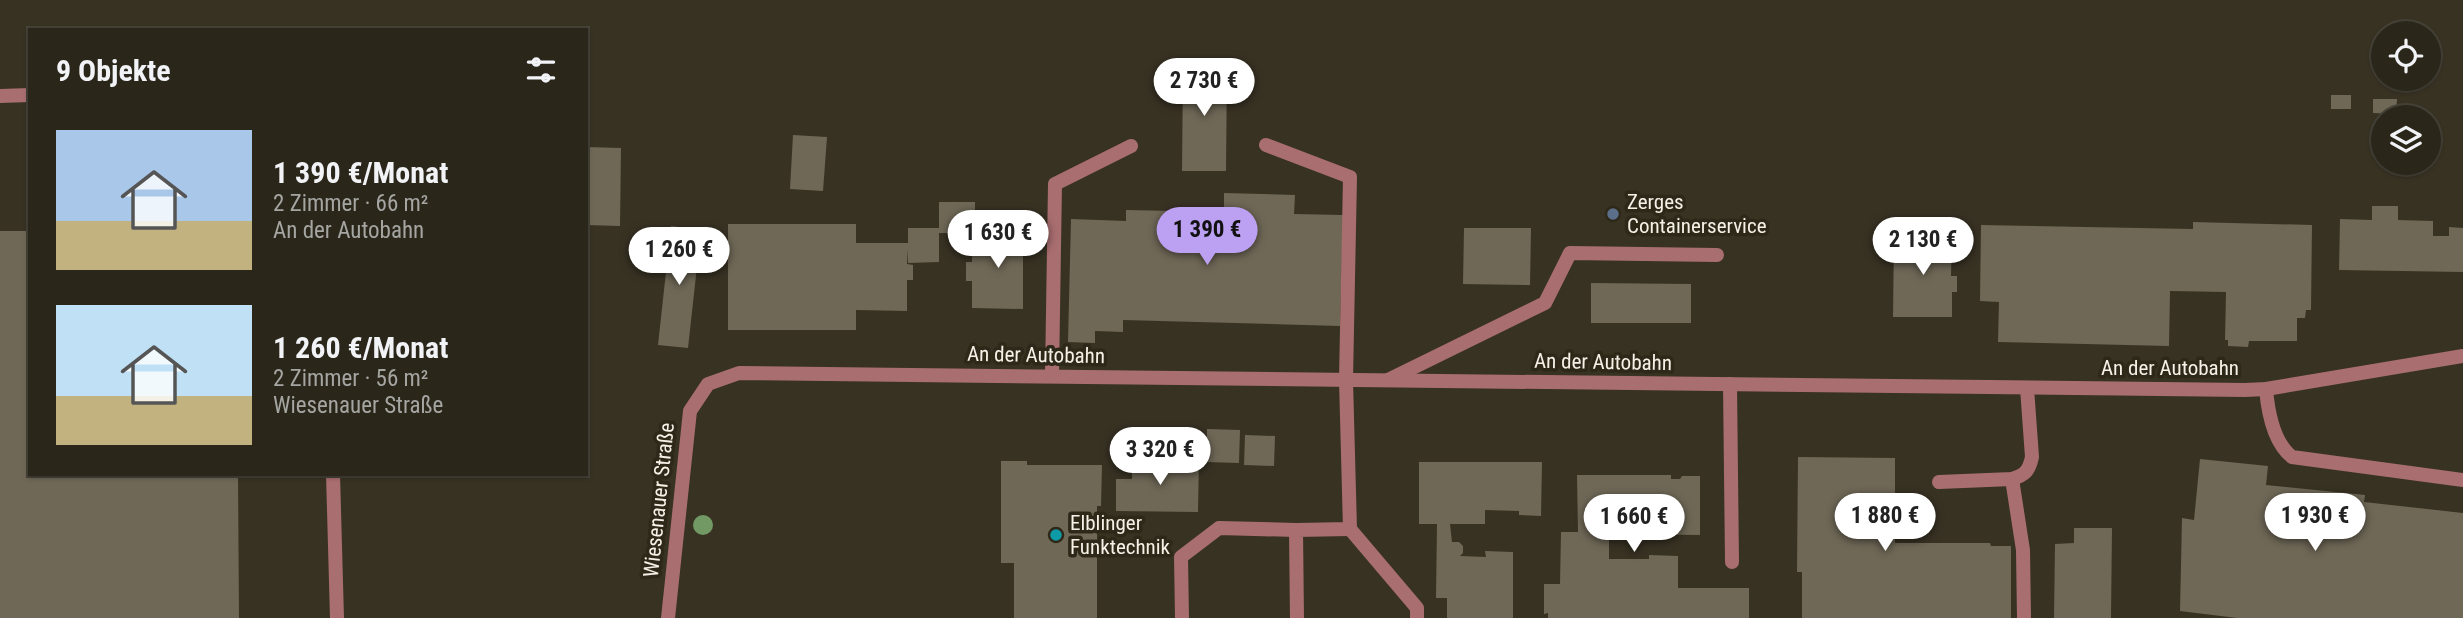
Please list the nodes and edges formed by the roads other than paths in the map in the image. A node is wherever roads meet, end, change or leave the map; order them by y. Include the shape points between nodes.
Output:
1 (28, 95) edge
2 (0, 96) edge
3 (1266, 145) dead end
4 (1131, 146) dead end
5 (1717, 255) dead end
6 (2463, 356) edge
7 (740, 373) joint
8 (1052, 376) junction
9 (1346, 380) junction
10 (1388, 380) junction
11 (1730, 384) junction
12 (2026, 388) junction
13 (2266, 389) junction
14 (333, 476) edge
15 (2012, 479) junction
16 (2463, 480) edge
17 (1939, 482) dead end
18 (1350, 529) junction
19 (1296, 530) junction
20 (1732, 562) dead end
21 (337, 618) edge
22 (668, 618) edge
23 (1182, 618) edge
24 (1297, 618) edge
25 (1417, 618) edge
26 (2024, 618) edge

1 - 2 street
3 - 9 street via 1350,177
4 - 8 street via 1055,184
5 - 10 street via 1570,253 1545,303
6 - 13 street, An der Autobahn
7 - 8 street, An der Autobahn
7 - 22 street, Wiesenauer Straße via 708,384 690,411
8 - 9 street, An der Autobahn
9 - 10 street, An der Autobahn
9 - 18 street
10 - 11 street, An der Autobahn
11 - 12 street, An der Autobahn
11 - 20 street
12 - 13 street, An der Autobahn
12 - 15 street via 2032,457 2024,476
13 - 16 street via 2281,448 2292,457
14 - 21 street
15 - 17 street
15 - 26 street via 2024,550
18 - 19 street
18 - 25 street via 1416,608
19 - 23 street via 1219,528 1181,557
19 - 24 street

